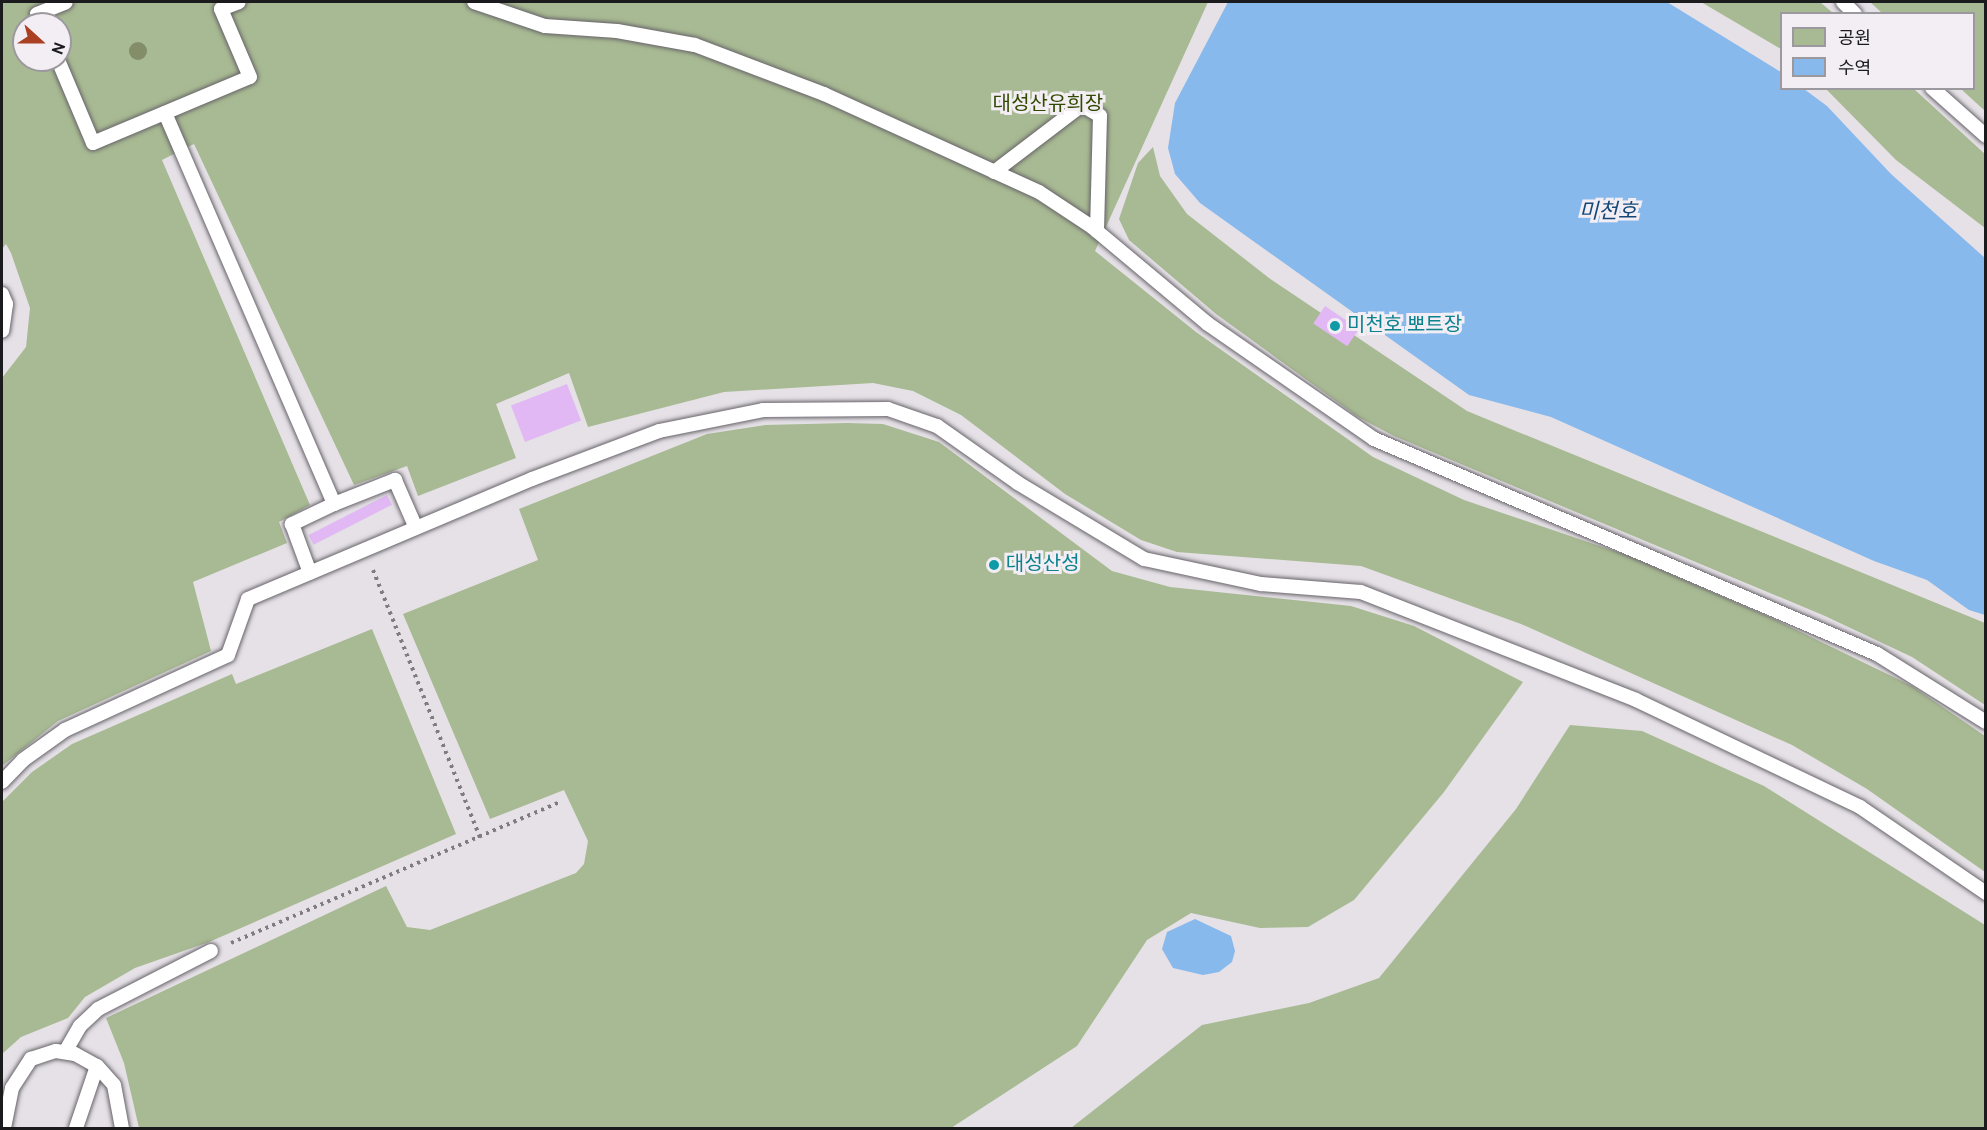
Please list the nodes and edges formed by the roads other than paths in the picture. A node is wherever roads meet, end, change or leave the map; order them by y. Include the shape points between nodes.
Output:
1 (66, 2) edge
2 (239, 2) edge
3 (474, 2) edge
4 (220, 5) edge
5 (42, 12) edge
6 (63, 72) edge
7 (1934, 90) edge
8 (165, 113) junction
9 (1986, 136) edge
10 (994, 172) junction
11 (1097, 231) junction
12 (2, 294) edge
13 (2, 330) edge
14 (334, 504) junction
15 (416, 528) junction
16 (310, 573) junction
17 (1986, 722) edge
18 (2, 782) edge
19 (1986, 893) edge
20 (211, 951) road end
21 (65, 1052) junction
22 (97, 1066) junction
23 (4, 1128) edge
24 (76, 1128) edge
25 (122, 1128) edge

1 - 5 lane
2 - 4 lane
3 - 10 lane via 545,26 617,31 695,45 824,93
4 - 8 lane via 250,77
6 - 8 lane via 93,143
7 - 9 lane
8 - 14 lane
10 - 11 lane via 1039,192
10 - 11 lane via 1082,105 1100,116
11 - 17 lane via 1208,324 1374,439 1877,654
12 - 13 lane via 6,304
14 - 15 lane via 394,480
14 - 16 lane via 291,524
15 - 16 lane
15 - 19 lane via 659,431 763,410 888,409 937,426 1018,483 1144,559 1261,584 1361,592 1636,700 1747,749 1860,807
16 - 18 lane via 248,599 228,656 65,730 23,760
20 - 21 lane via 98,1009 80,1026
21 - 22 lane
21 - 23 lane via 56,1050 31,1059 12,1088
22 - 24 lane
22 - 25 lane via 114,1085

